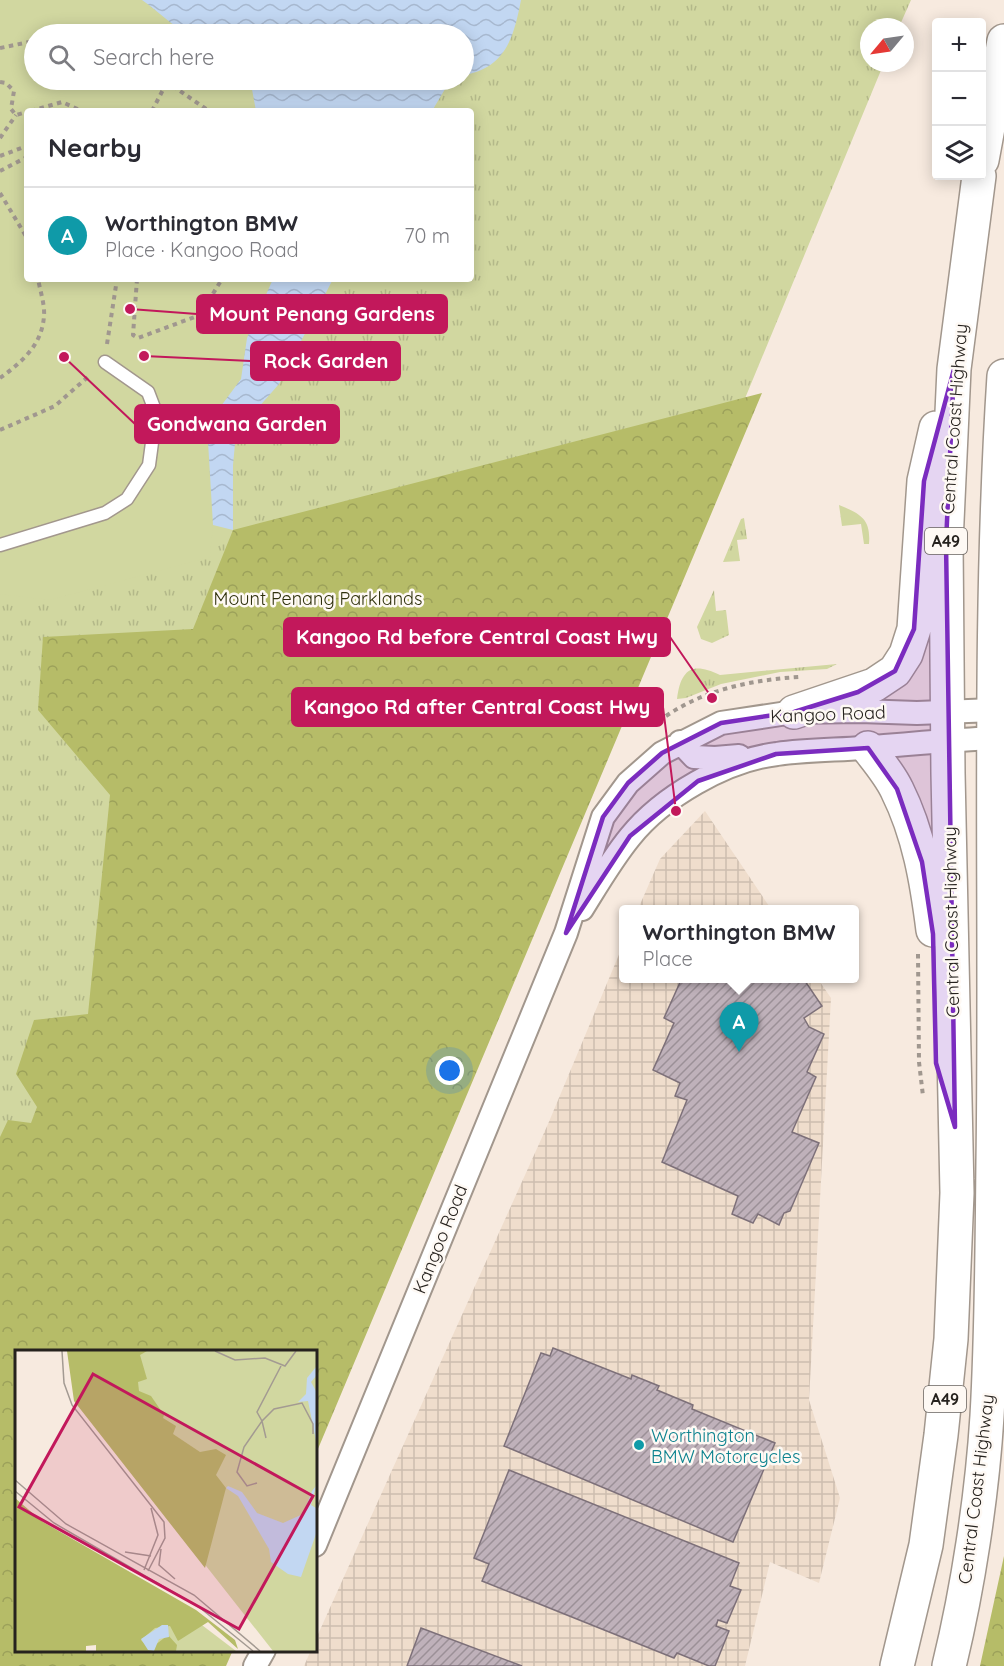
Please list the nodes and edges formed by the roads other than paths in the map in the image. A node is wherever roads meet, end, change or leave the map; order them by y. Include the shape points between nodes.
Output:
1 (1004, 41) edge
2 (986, 134) edge
3 (978, 180) edge
4 (105, 362) road end
5 (954, 369) junction
6 (1004, 376) edge
7 (0, 545) edge
8 (794, 712) junction
9 (994, 724) junction
10 (948, 726) junction
11 (680, 742) junction
12 (868, 748) junction
13 (777, 754) junction
14 (680, 794) junction
15 (566, 933) junction
16 (955, 1127) junction
17 (316, 1543) edge
18 (263, 1651) edge
19 (255, 1666) edge
20 (897, 1666) edge
21 (949, 1666) edge

1 - 2 highway
3 - 5 highway, Central Coast Highway / A49
4 - 7 lane via 148,392 156,412 149,465 127,499 105,513
5 - 8 highway via 924,481 914,629 906,654 895,671 874,685
5 - 10 highway, Central Coast Highway / A49 via 946,543
6 - 9 highway, Central Coast Highway / A49
8 - 10 street, Kangoo Road
8 - 11 street, Kangoo Road via 721,723
9 - 10 street, Kangoo Road
9 - 21 highway, Central Coast Highway / A49 via 994,1074 987,1417 969,1561
10 - 12 street, Kangoo Road
10 - 16 highway, Central Coast Highway / A49
11 - 13 street via 694,757
11 - 14 street
11 - 15 street, Kangoo Road via 628,783 603,816
12 - 13 street, Kangoo Road
12 - 16 highway via 897,789 922,862 933,934 936,1063
13 - 14 street, Kangoo Road via 720,771
14 - 15 street, Kangoo Road via 630,837
15 - 17 street, Kangoo Road
16 - 20 highway, Central Coast Highway / A49 via 957,1193 951,1339 941,1435 926,1545
18 - 19 street

